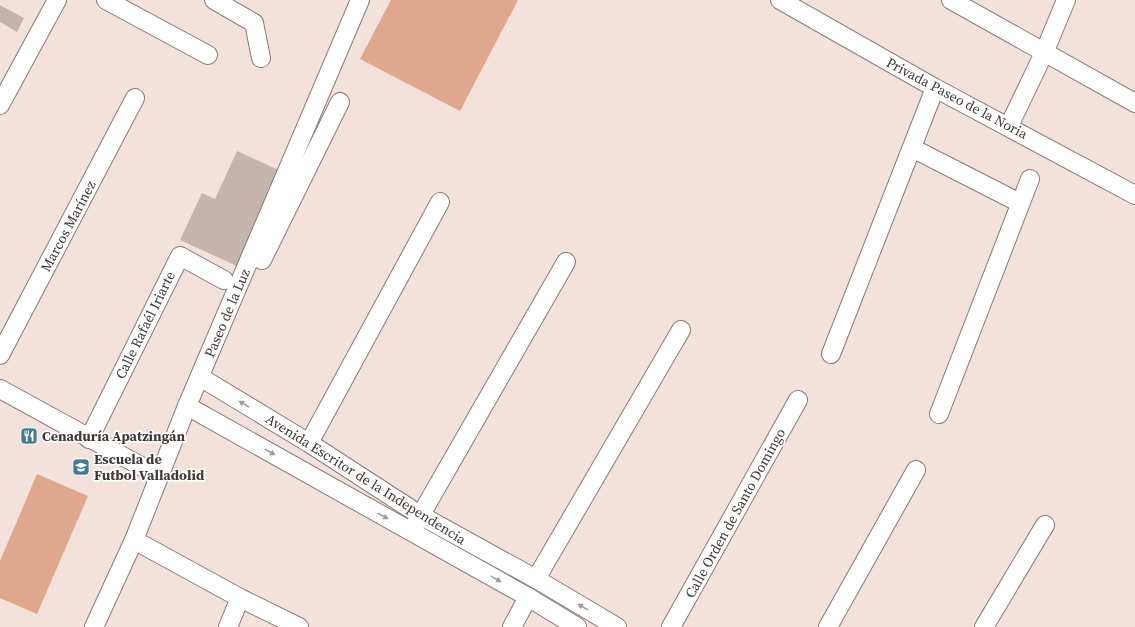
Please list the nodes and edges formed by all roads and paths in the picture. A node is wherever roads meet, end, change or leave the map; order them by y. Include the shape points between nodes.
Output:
1 (57, 0) edge
2 (106, 0) edge
3 (214, 0) edge
4 (360, 0) edge
5 (780, 0) edge
6 (951, 0) edge
7 (1066, 0) edge
8 (1044, 53) junction
9 (208, 55) dead end
10 (261, 58) dead end
11 (935, 88) junction
12 (135, 98) dead end
13 (340, 102) dead end
14 (1135, 103) edge
15 (0, 106) edge
16 (1009, 126) junction
17 (912, 148) junction
18 (1030, 179) dead end
19 (1135, 194) edge
20 (440, 202) dead end
21 (1020, 203) junction
22 (566, 262) dead end
23 (224, 280) dead end
24 (680, 330) dead end
25 (831, 354) dead end
26 (0, 355) edge
27 (200, 376) junction
28 (0, 388) edge
29 (798, 400) dead end
30 (187, 406) junction
31 (939, 414) dead end
32 (89, 439) junction
33 (309, 443) junction
34 (916, 470) dead end
35 (159, 476) junction
36 (420, 515) junction
37 (1045, 525) dead end
38 (412, 532) junction
39 (134, 540) junction
40 (536, 580) junction
41 (528, 597) junction
42 (240, 598) junction
43 (94, 627) edge
44 (228, 627) edge
45 (298, 627) edge
46 (512, 627) edge
47 (577, 627) edge
48 (617, 627) edge
49 (671, 627) edge
50 (828, 627) edge
51 (984, 627) edge

1 - 15 street
2 - 9 street
3 - 10 street via 254,23
4 - 27 street, Paseo de la Luz
5 - 11 street, Privada Paseo de la Noria
6 - 8 street
7 - 8 street
8 - 14 street
8 - 16 street
11 - 16 street, Privada Paseo de la Noria
11 - 17 street
12 - 26 street, Marcos Marínez
13 - 27 street via 211,371 208,375
16 - 19 street, Privada Paseo de la Noria
17 - 21 street
17 - 25 street
18 - 21 street
20 - 33 street
21 - 31 street
22 - 36 street
23 - 32 street, Calle Rafaél Iriarte via 180,256
24 - 40 street
27 - 30 street, Paseo de la Luz
33 -> 27 street, Avenida Escritor de la Independencia
28 - 32 street
29 - 49 street, Calle Orden de Santo Domingo
30 - 35 street, Paseo de la Luz
30 -> 38 street, Avenida Escritor de la Independencia
32 - 35 street
33 - 36 street, Avenida Escritor de la Independencia
34 - 50 street
35 - 39 street, Paseo de la Luz
36 - 38 street
36 - 40 street, Avenida Escritor de la Independencia
37 - 51 street
38 -> 41 street, Avenida Escritor de la Independencia
39 - 42 street
39 - 43 street, Paseo de la Luz
48 -> 40 street, Avenida Escritor de la Independencia
41 - 46 street
41 - 47 street, Avenida Escritor de la Independencia
42 - 44 street
42 - 45 street

